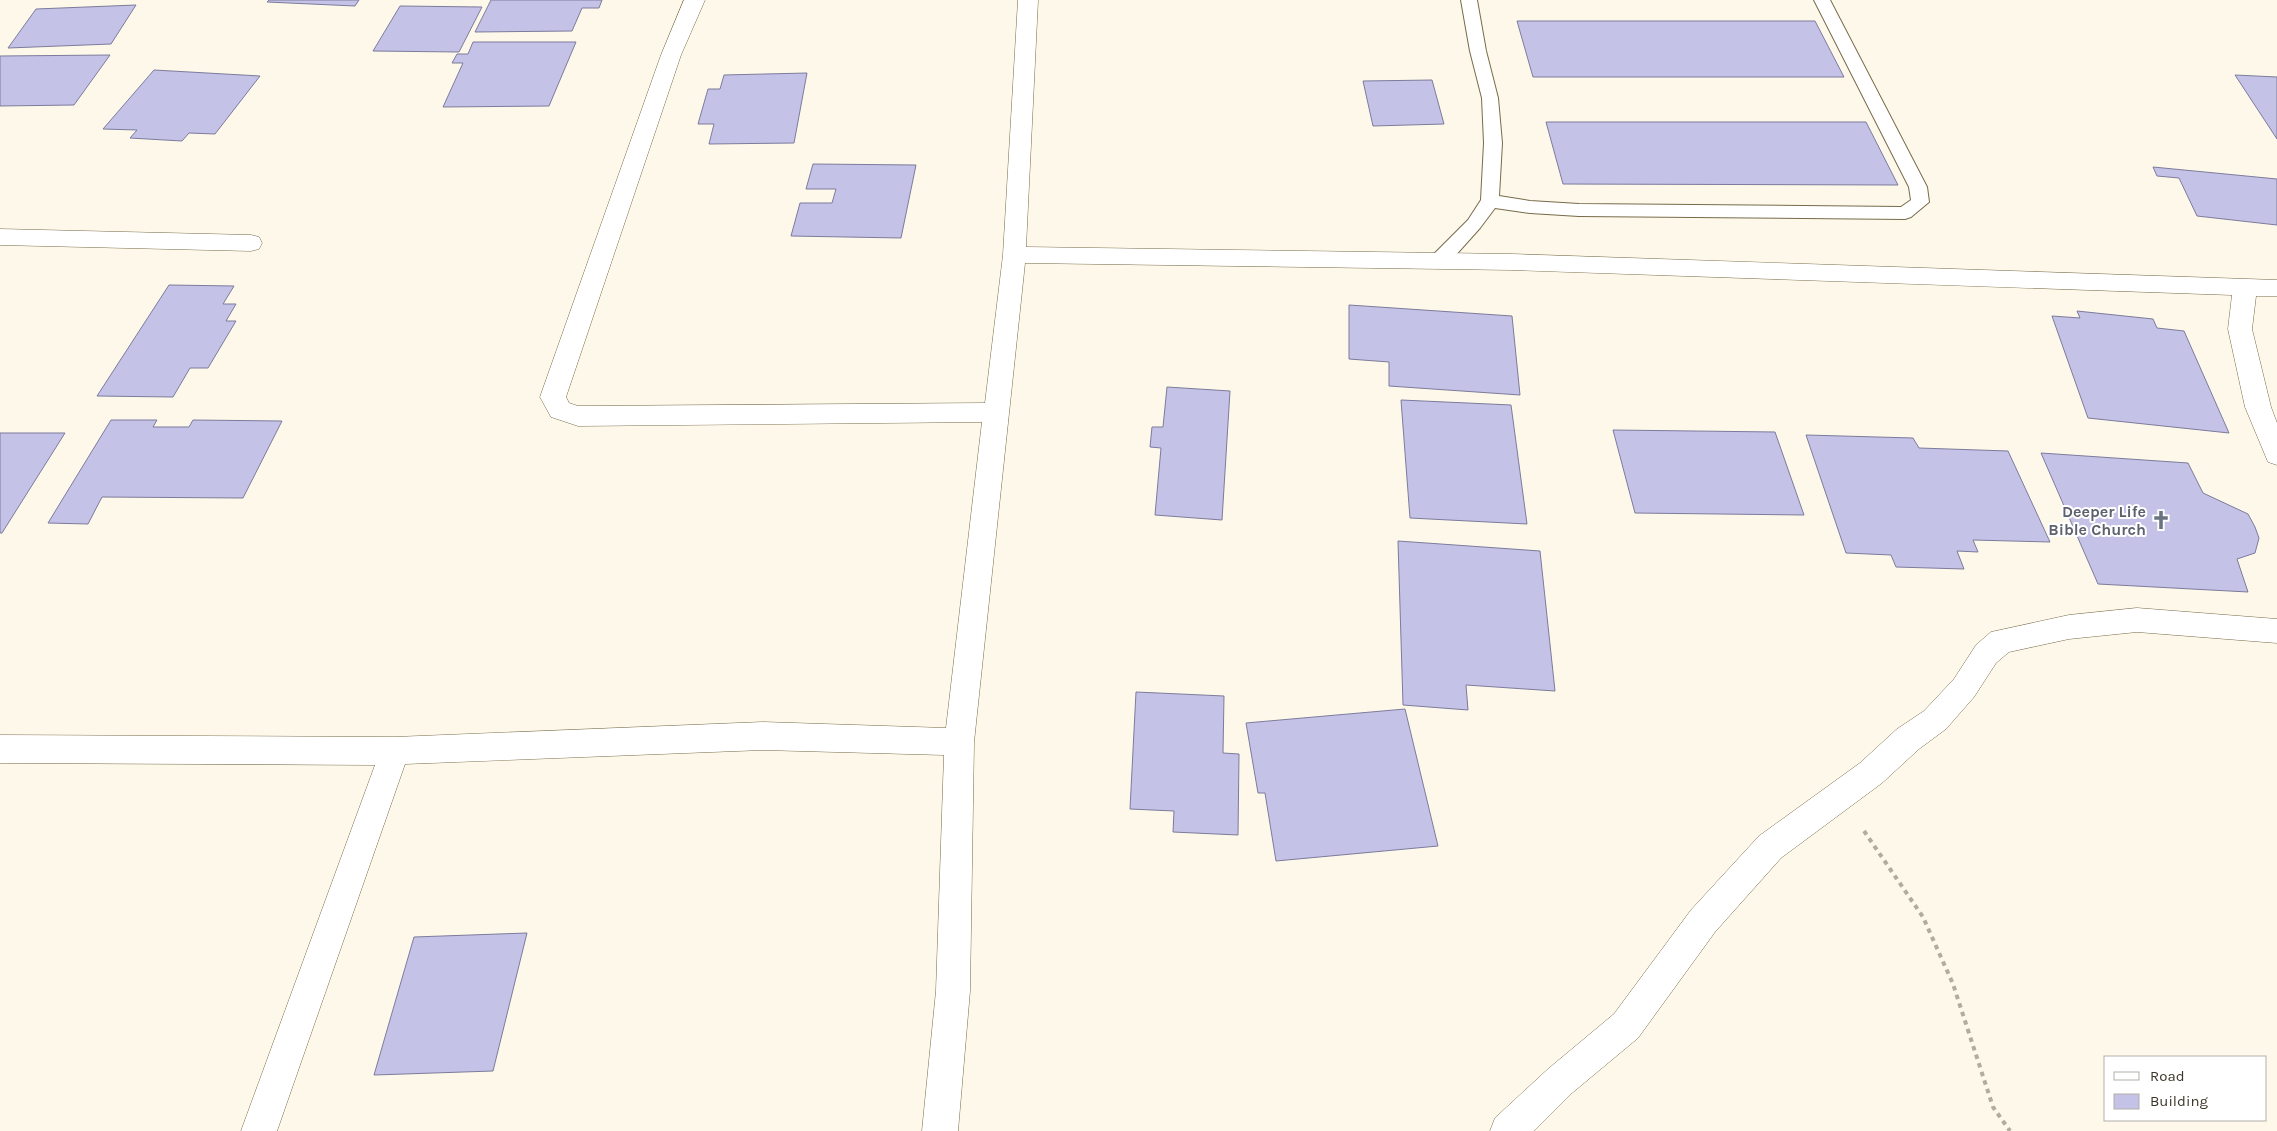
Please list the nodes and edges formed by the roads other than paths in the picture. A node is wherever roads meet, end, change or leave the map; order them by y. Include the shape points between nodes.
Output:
1 (695, 0) edge
2 (1028, 0) edge
3 (1469, 0) edge
4 (1822, 0) edge
5 (1490, 201) junction
6 (0, 236) edge
7 (251, 243) dead end
8 (1014, 254) junction
9 (1439, 261) junction
10 (2245, 287) junction
11 (2277, 288) edge
12 (997, 412) junction
13 (2277, 455) edge
14 (2277, 631) edge
15 (959, 742) junction
16 (0, 749) edge
17 (395, 751) junction
18 (259, 1131) edge
19 (940, 1131) edge
20 (1508, 1131) edge

1 - 12 street via 671,55 554,397 560,410 578,416
2 - 8 street
3 - 5 lane via 1490,98 1493,143
4 - 5 lane via 1918,187 1920,202 1905,213 1579,210
5 - 9 lane via 1474,224
6 - 7 street
8 - 9 street
8 - 12 street
9 - 10 street
10 - 11 street
10 - 13 street via 2240,329 2258,407
12 - 15 street
14 - 20 street via 2137,620 2069,627 2000,641 1986,654 1964,688 1935,720 1908,739 1871,773 1770,847 1703,921 1626,1026 1560,1081
15 - 17 street via 763,736
15 - 19 street via 953,990
16 - 17 street
17 - 18 street

